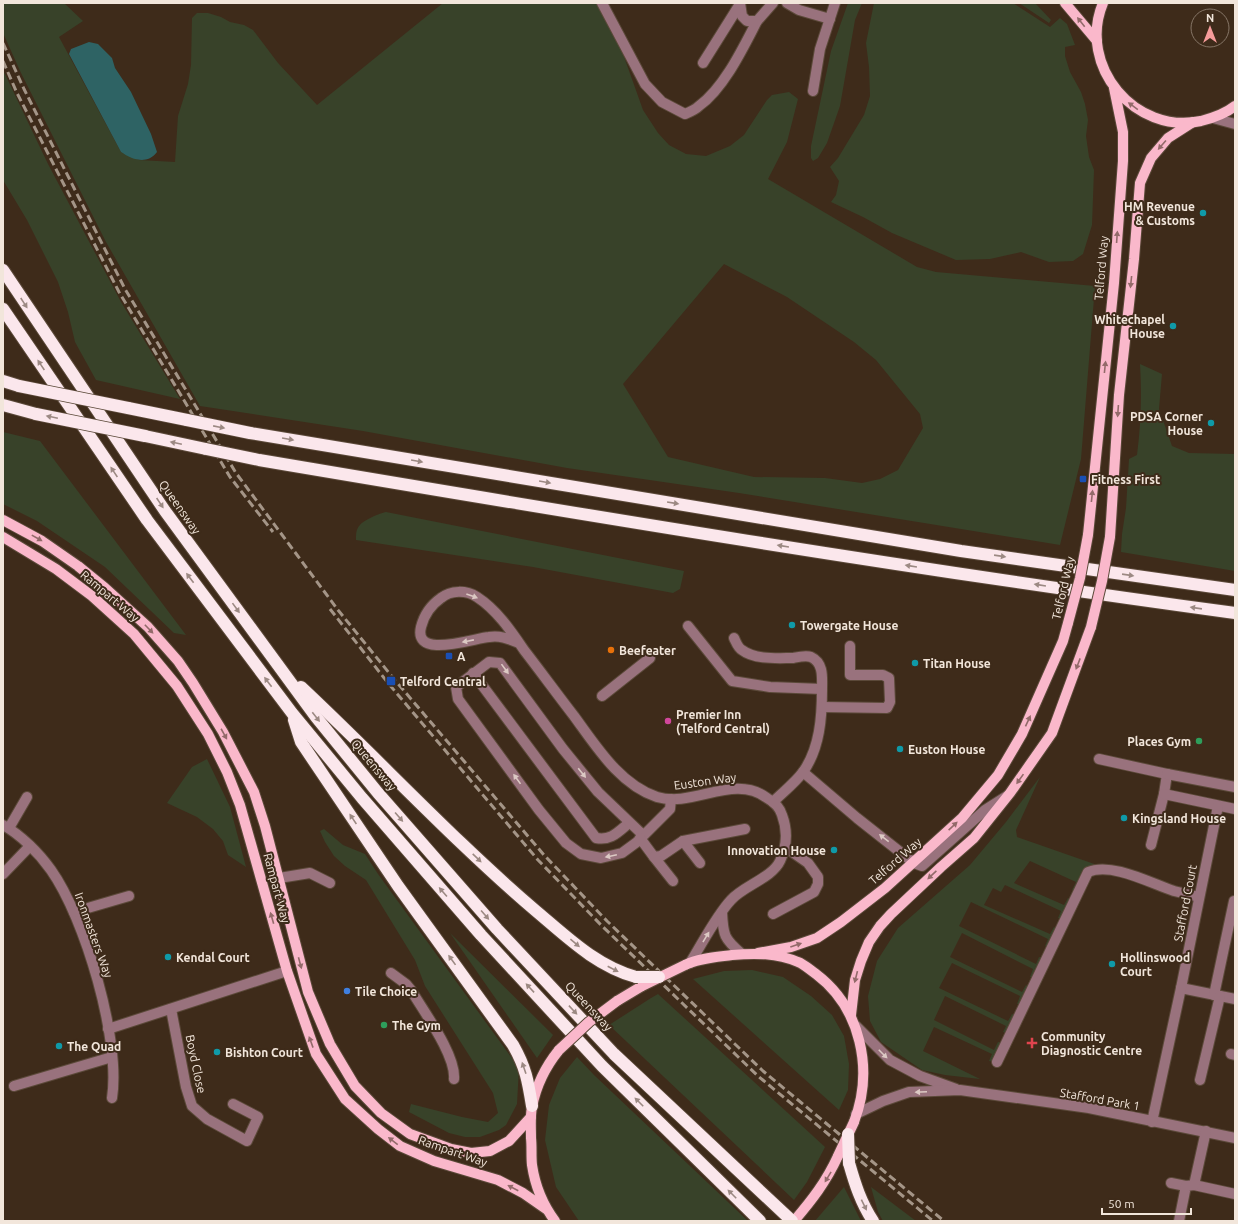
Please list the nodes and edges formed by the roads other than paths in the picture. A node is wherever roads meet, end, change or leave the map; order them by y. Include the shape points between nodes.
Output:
1 (602, 3) edge
2 (740, 3) edge
3 (773, 3) edge
4 (787, 3) edge
5 (836, 3) edge
6 (1065, 3) edge
7 (1103, 3) edge
8 (830, 20) junction
9 (757, 21) junction
10 (1097, 41) junction
11 (703, 63) dead end
12 (1114, 88) junction
13 (813, 91) dead end
14 (1235, 106) edge
15 (1213, 118) junction
16 (1194, 122) junction
17 (1235, 124) edge
18 (3, 270) edge
19 (3, 309) edge
20 (3, 381) edge
21 (3, 406) edge
22 (3, 520) edge
23 (3, 537) edge
24 (1235, 590) edge
25 (1235, 613) edge
26 (688, 626) dead end
27 (734, 638) dead end
28 (519, 643) junction
29 (850, 646) dead end
30 (650, 658) dead end
31 (473, 673) junction
32 (285, 674) junction
33 (822, 689) junction
34 (602, 696) dead end
35 (822, 706) junction
36 (292, 713) junction
37 (1099, 759) dead end
38 (803, 772) junction
39 (1167, 774) junction
40 (1235, 787) edge
41 (1010, 793) junction
42 (1164, 794) junction
43 (26, 797) dead end
44 (671, 799) junction
45 (773, 802) junction
46 (1218, 806) junction
47 (1235, 809) edge
48 (629, 823) junction
49 (6, 826) edge
50 (745, 829) dead end
51 (642, 836) junction
52 (683, 842) junction
53 (1151, 845) dead end
54 (30, 846) junction
55 (785, 847) junction
56 (654, 857) junction
57 (700, 863) dead end
58 (914, 863) junction
59 (3, 874) edge
60 (279, 878) junction
61 (674, 881) dead end
62 (330, 883) dead end
63 (129, 896) dead end
64 (1199, 897) junction
65 (1234, 901) dead end
66 (74, 912) junction
67 (722, 912) junction
68 (773, 914) dead end
69 (758, 953) junction
70 (742, 954) junction
71 (688, 964) junction
72 (287, 971) junction
73 (391, 974) dead end
74 (659, 977) joint
75 (639, 981) junction
76 (1181, 988) junction
77 (1217, 996) junction
78 (1235, 999) edge
79 (171, 1009) junction
80 (851, 1016) junction
81 (856, 1026) junction
82 (108, 1029) junction
83 (112, 1056) junction
84 (997, 1062) dead end
85 (454, 1079) dead end
86 (1200, 1080) dead end
87 (14, 1086) dead end
88 (960, 1090) junction
89 (112, 1098) dead end
90 (233, 1104) dead end
91 (532, 1112) junction
92 (855, 1118) junction
93 (1152, 1122) junction
94 (1206, 1131) junction
95 (848, 1134) junction
96 (1235, 1138) edge
97 (1171, 1183) dead end
98 (1190, 1186) junction
99 (1235, 1194) edge
100 (546, 1209) junction
101 (554, 1221) edge
102 (760, 1221) edge
103 (793, 1221) edge
104 (873, 1221) edge
105 (1179, 1221) edge

1 - 9 street via 645,84 662,102 685,114 699,107 714,92
2 - 9 street via 742,16 747,22
2 - 11 street
3 - 9 street
4 - 8 street via 799,10
5 - 8 street
10 -> 6 main road
7 - 10 main road via 1097,25
8 - 13 street via 820,49
10 - 12 main road via 1102,66
16 -> 12 main road via 1158,119 1141,112
58 -> 12 main road, Telford Way, bridge via 962,818 998,775 1022,734 1063,641 1080,578 1088,535 1114,283 1123,161 1123,132
14 - 15 main road
15 - 16 main road
15 - 17 street
16 -> 41 main road, bridge via 1168,138 1150,158 1140,183 1119,395 1110,536 1092,628 1052,733
18 -> 32 highway, Queensway via 165,511
36 -> 19 highway via 147,520
20 -> 24 highway, bridge via 250,433 946,548
25 -> 21 highway, bridge via 1115,597 578,514 259,460
22 -> 60 main road, Rampart Way via 42,541 78,566 148,627 178,661 223,732 254,792
72 -> 23 main road, Rampart Way via 240,805 208,734 177,686 134,634 92,596 56,569
26 - 33 street via 732,681 770,687
27 - 33 street via 741,650 750,655 786,658 810,656 817,661 822,672
28 -> 28 street, Euston Way via 504,637 490,636 444,646 427,643 420,633 423,619 434,603 446,594 460,592 476,596 498,614
28 - 44 street, Euston Way via 619,774 637,788 657,797
29 - 35 street via 850,676 889,678 890,702 886,708
30 - 34 street
31 -> 48 street via 489,662 500,663 588,780
31 - 48 street via 596,838 603,840 613,837
51 -> 31 street via 622,853 601,858 581,854 566,843 458,699 456,687
32 -> 75 highway via 508,886 579,947 600,962
32 -> 103 highway, Queensway via 373,787 497,929 614,1054
33 - 35 street
35 - 38 street via 816,743
91 -> 36 highway via 527,1077 513,1045 398,886 301,742
102 -> 36 highway via 602,1066 481,935
37 - 39 street
38 - 45 street
58 -> 38 street
39 - 40 street
39 - 42 street
41 - 58 street via 985,810 922,866
41 -> 80 main road via 974,838 924,882 880,926 861,960 855,980
42 - 46 street
42 - 53 street
43 - 49 street
44 - 45 street, Euston Way via 743,788 760,792
44 - 51 street via 670,809
45 - 55 street, Euston Way via 781,812 786,827
46 - 47 street
46 - 64 street, Stafford Court
48 - 51 street
49 - 54 street, Ironmasters Way
50 - 52 street
51 - 56 street
52 - 56 street via 662,856
52 - 57 street
54 - 59 street
54 - 66 street, Ironmasters Way via 51,870
55 - 67 street, Euston Way via 779,863 731,899
55 - 68 street via 808,863 818,877 818,884 814,892
56 - 61 street
69 -> 58 main road, Telford Way via 791,947 817,938 885,888
60 - 62 street via 310,873
60 -> 91 main road, Rampart Way via 308,992 330,1044 355,1086 381,1113 410,1134 451,1150 471,1153 490,1151 509,1141
63 - 66 street
64 - 76 street, Stafford Court
64 - 84 street via 1120,872 1105,869 1088,872
65 - 77 street
66 - 82 street, Ironmasters Way via 92,963
67 - 70 street via 726,936
71 -> 67 street, Euston Way
69 - 70 main road
69 - 80 main road via 800,962 832,988
70 - 71 main road
71 - 74 main road, bridge
72 - 79 street
100 -> 72 main road, Rampart Way via 498,1180 434,1161 400,1146 345,1099 316,1054
73 - 85 street via 411,990 448,1050 455,1071
74 - 75 highway, bridge
75 - 91 main road, bridge via 588,1022 559,1050 540,1082
76 - 77 street
76 - 93 street, Stafford Court
77 - 78 street
77 - 86 street
79 - 82 street
79 - 90 street, Boyd Close via 192,1106 207,1119 247,1141 258,1117
80 - 81 main road
81 -> 88 street via 890,1060 920,1076
81 - 92 main road via 864,1076
82 - 83 street, Ironmasters Way
83 - 87 street
83 - 89 street, Ironmasters Way
88 -> 92 street via 909,1092 883,1100
88 - 93 street, Stafford Park 1 via 1089,1108
91 - 100 main road via 532,1165
92 - 95 main road, bridge
93 - 94 street, Stafford Park 1
94 - 96 street, Stafford Park 1
94 - 98 street
95 -> 103 main road, bridge via 829,1175 815,1197
95 -> 104 highway, bridge via 849,1163 856,1188
97 - 98 street
98 - 99 street
98 - 105 street
100 - 101 main road

